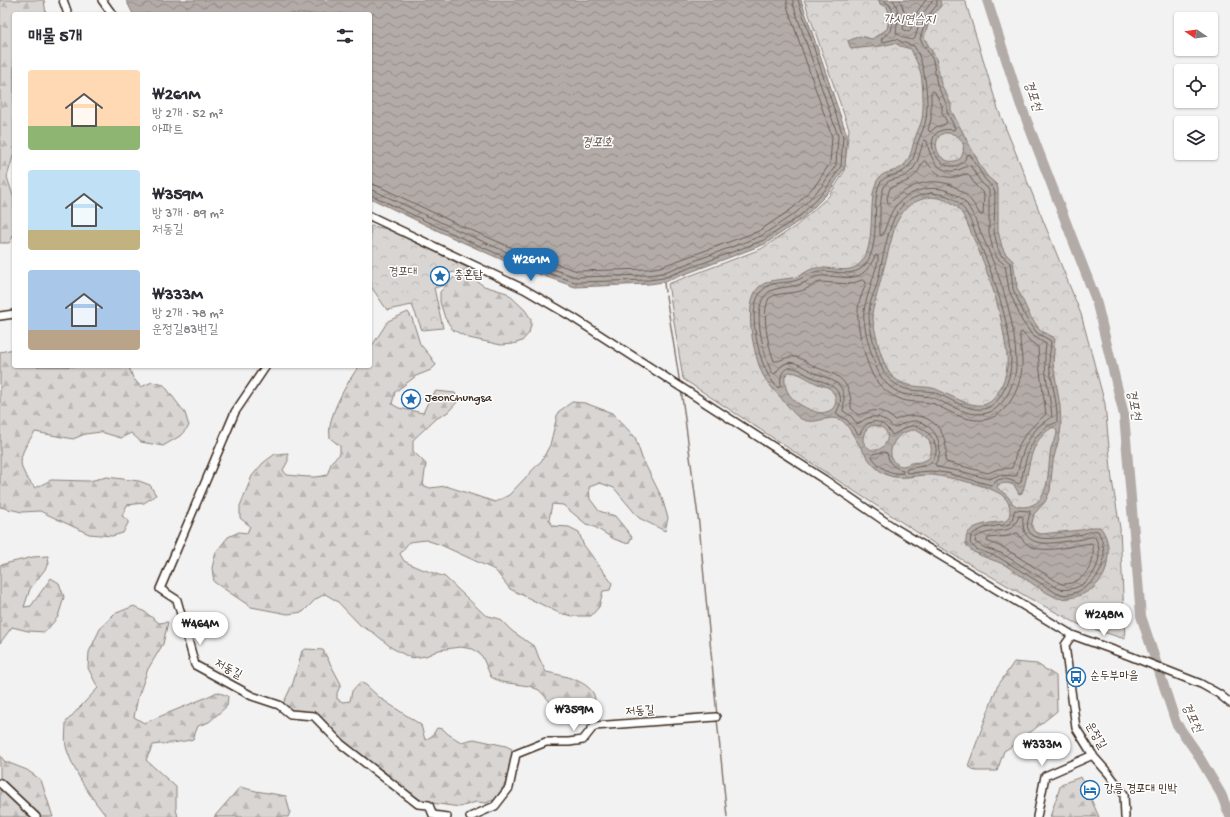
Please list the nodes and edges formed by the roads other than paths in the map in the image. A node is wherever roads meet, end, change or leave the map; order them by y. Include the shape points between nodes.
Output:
1 (63, 0) edge
2 (102, 0) edge
3 (67, 12) edge
4 (111, 12) edge
5 (372, 217) edge
6 (12, 314) edge
7 (0, 316) edge
8 (265, 368) edge
9 (1072, 635) junction
10 (1230, 703) edge
11 (716, 717) dead end
12 (1093, 755) junction
13 (0, 783) edge
14 (36, 817) edge
15 (447, 817) edge
16 (470, 817) edge
17 (1037, 817) edge
18 (1125, 817) edge

1 - 3 street
2 - 4 street
5 - 9 street via 524,289 572,317 893,527
6 - 7 street
8 - 15 street, 저동길 via 235,412 160,589 177,600 195,665 252,696 279,705 290,714 314,716 341,744 418,804 429,805 433,815
9 - 10 street via 1201,684 1220,694
9 - 12 street, 운정길 via 1065,645 1076,728
11 - 16 street, 저동길 via 594,726 583,740 546,742 516,754 509,788 495,806
12 - 17 street via 1045,776
12 - 18 street, 운정길 via 1124,794
13 - 14 street

